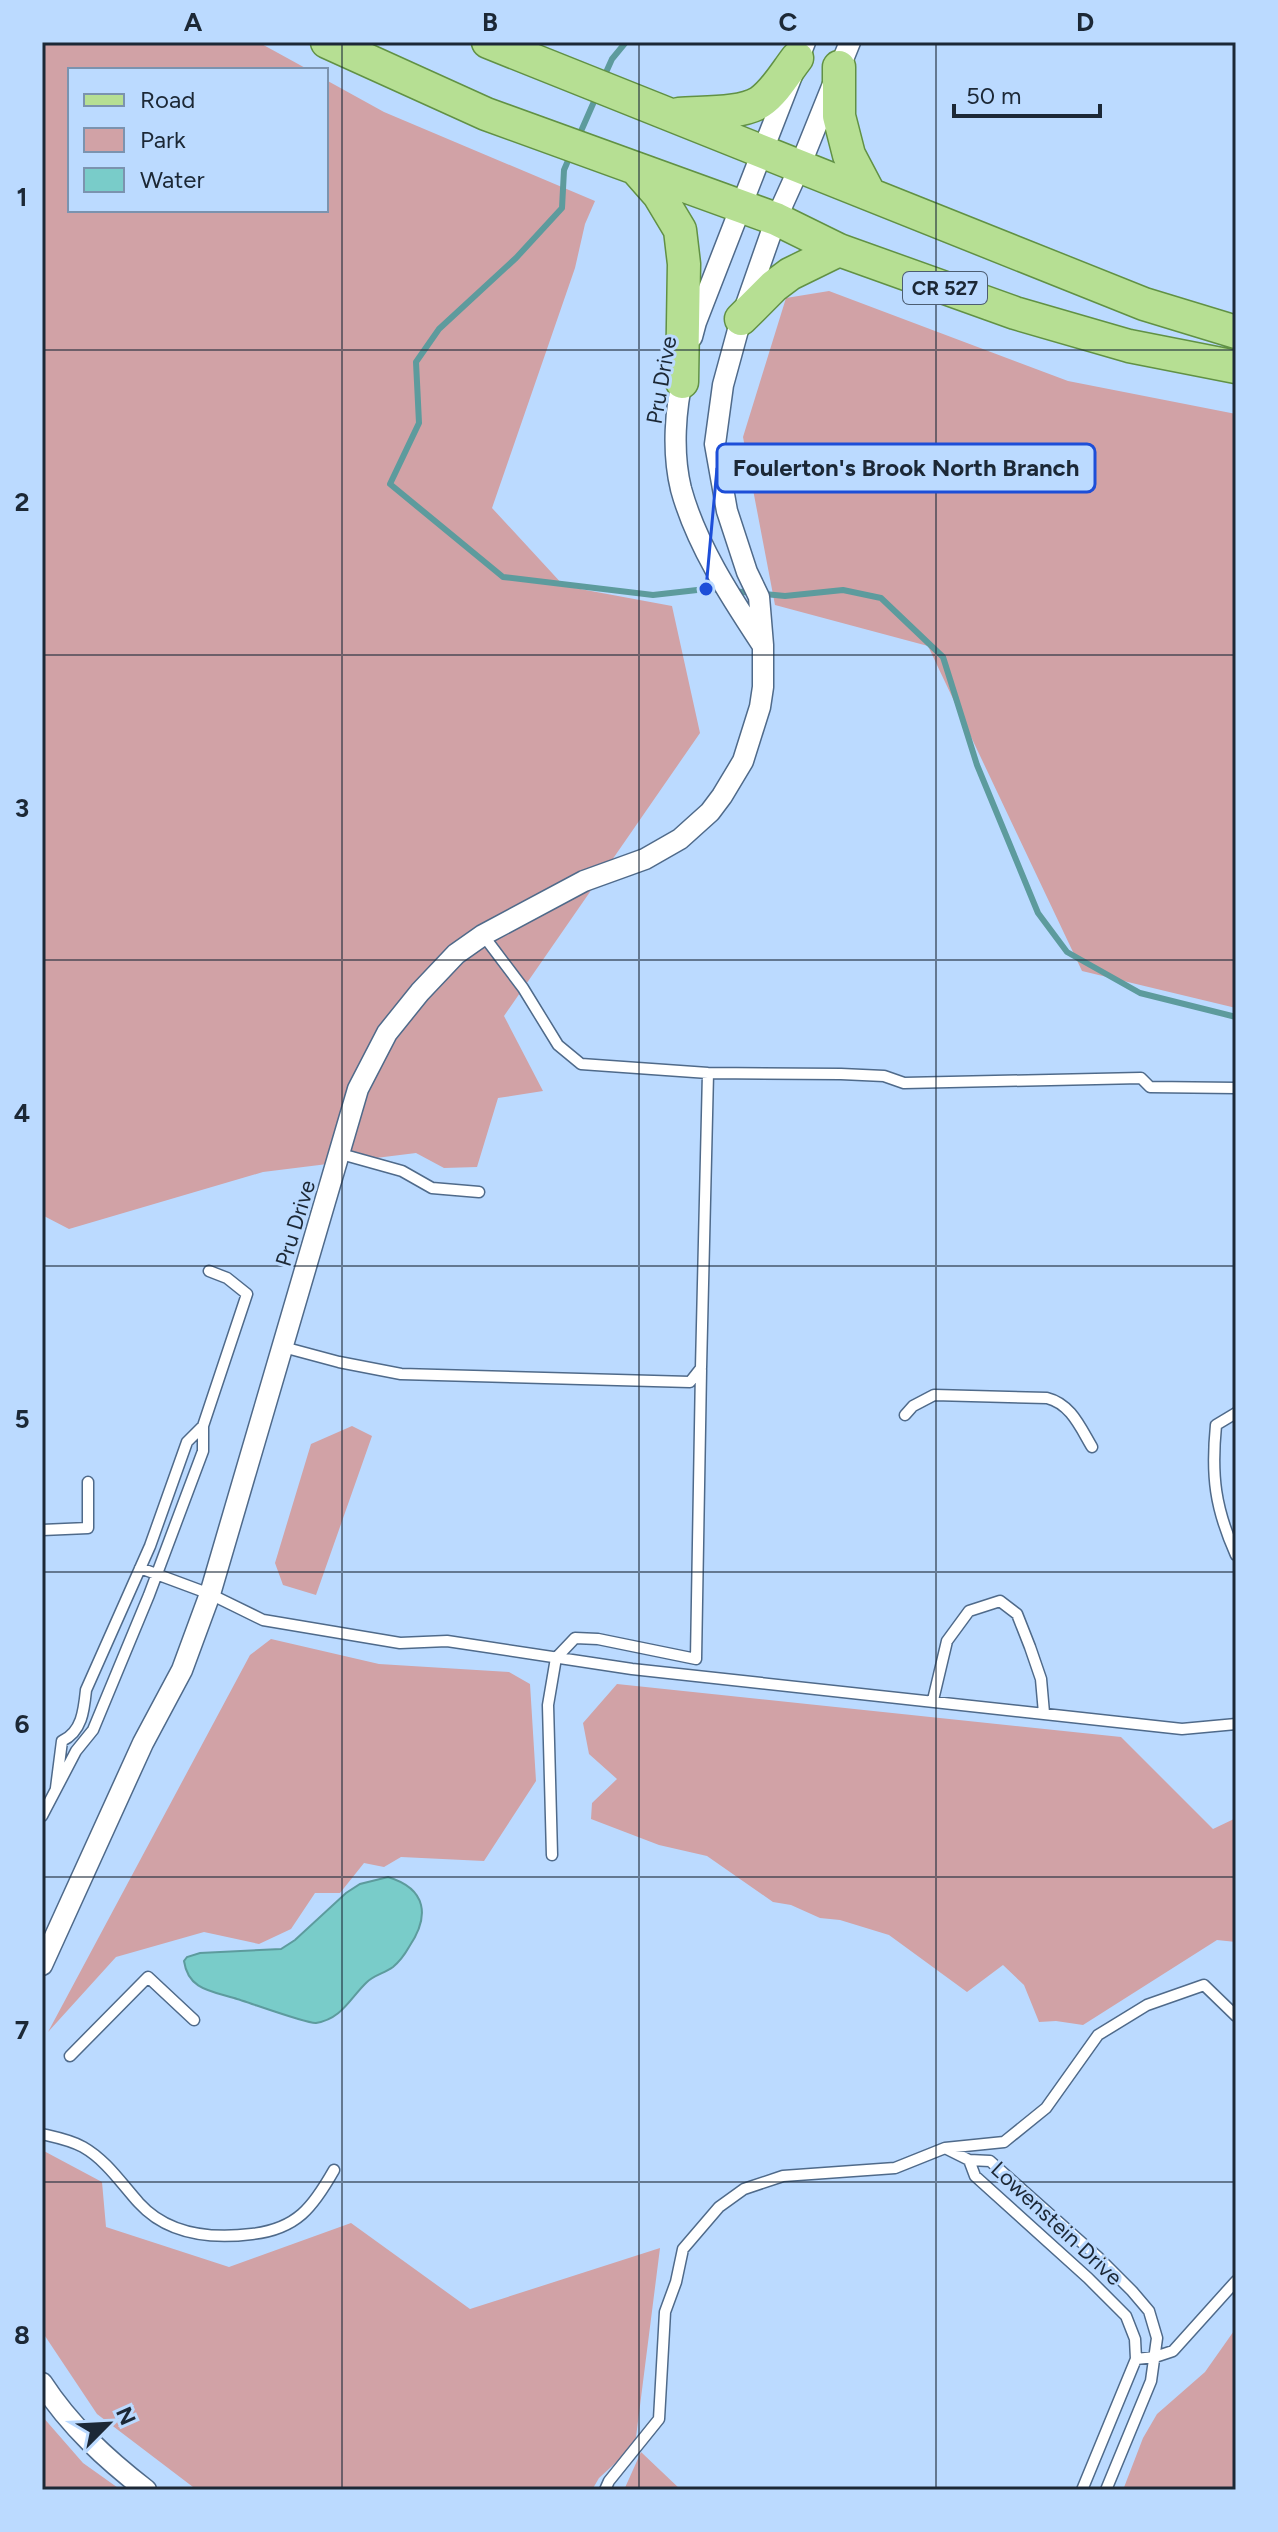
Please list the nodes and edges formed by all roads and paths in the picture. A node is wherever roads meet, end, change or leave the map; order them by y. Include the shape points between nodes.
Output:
1 (327, 42) edge
2 (488, 42) edge
3 (801, 50) edge
4 (844, 55) edge
5 (671, 115) junction
6 (764, 151) junction
7 (800, 166) junction
8 (635, 168) junction
9 (869, 193) junction
10 (741, 206) junction
11 (776, 219) junction
12 (839, 250) junction
13 (741, 319) junction
14 (1236, 332) edge
15 (1236, 367) edge
16 (682, 382) junction
17 (763, 645) junction
18 (483, 935) junction
19 (708, 1073) junction
20 (1236, 1088) edge
21 (341, 1154) junction
22 (479, 1192) dead end
23 (209, 1271) dead end
24 (283, 1347) junction
25 (701, 1368) junction
26 (1236, 1413) edge
27 (905, 1415) dead end
28 (203, 1426) junction
29 (1092, 1447) dead end
30 (88, 1482) dead end
31 (42, 1530) edge
32 (1236, 1555) edge
33 (140, 1568) junction
34 (157, 1574) junction
35 (210, 1594) junction
36 (556, 1658) junction
37 (933, 1700) junction
38 (1044, 1713) junction
39 (1236, 1724) edge
40 (56, 1788) junction
41 (42, 1816) edge
42 (552, 1855) dead end
43 (42, 1965) edge
44 (1236, 2016) edge
45 (194, 2020) dead end
46 (70, 2056) dead end
47 (42, 2134) edge
48 (945, 2148) junction
49 (969, 2160) junction
50 (334, 2170) dead end
51 (1236, 2281) edge
52 (1155, 2357) junction
53 (1136, 2359) junction
54 (42, 2383) edge
55 (146, 2490) edge
56 (605, 2490) edge
57 (1083, 2490) edge
58 (1106, 2490) edge

1 - 8 main road, CR 527 via 486,114
2 - 5 main road, CR 527
3 - 5 main road via 759,103
3 - 6 street, Pru Drive
4 - 7 street, Pru Drive
4 - 9 main road via 839,116 849,155
5 - 6 main road, CR 527
6 - 7 main road, CR 527
6 - 10 street, Pru Drive
7 - 9 main road, CR 527
7 - 11 street, Pru Drive
8 - 10 main road, CR 527
8 - 16 main road via 680,230
9 - 14 main road, CR 527 via 1144,304
10 - 11 main road, CR 527
10 - 16 street, Pru Drive via 696,322
11 - 12 main road, CR 527
11 - 13 street, Pru Drive
12 - 13 main road via 790,274
12 - 15 main road, CR 527 via 1015,313 1129,346
13 - 17 street, Pru Drive via 723,385 715,444 727,511 759,597
16 - 17 street, Pru Drive via 675,435 681,487 737,607
17 - 18 street, Pru Drive via 763,687 750,743 710,812 680,839 645,859 584,881
18 - 19 lane via 558,1045 581,1064
18 - 21 street, Pru Drive via 456,954 387,1033 358,1089
19 - 20 lane via 884,1076 904,1083 1141,1078 1150,1087
19 - 25 lane
21 - 22 lane via 402,1171 432,1188
21 - 24 street, Pru Drive
23 - 28 lane via 247,1294
24 - 25 lane via 401,1374 690,1382
24 - 35 street, Pru Drive
25 - 36 lane via 696,1659 575,1638
26 - 32 lane via 1216,1425 1213,1480 1222,1525
27 - 29 lane via 934,1395 1047,1398 1069,1409
28 - 33 lane via 187,1442
28 - 34 lane via 203,1451
30 - 31 lane via 88,1528
33 - 34 lane
33 - 40 lane via 86,1690 83,1714 72,1737 62,1741
34 - 35 lane
34 - 40 lane via 93,1730
35 - 36 lane via 263,1620 400,1643 447,1641
35 - 43 street, Pru Drive via 182,1670
36 - 37 lane
36 - 42 lane via 548,1705
37 - 38 lane
37 - 38 lane via 947,1641 969,1611 1000,1601 1017,1614 1030,1647 1041,1679
38 - 39 lane via 1182,1729
40 - 41 lane
44 - 48 lane, Lowenstein Drive via 1204,1985 1147,2005 1098,2035 1046,2108 1004,2142
45 - 46 lane via 148,1977
47 - 50 lane via 81,2145 102,2160 142,2206 183,2231 205,2236 267,2232 296,2220 317,2200
48 - 49 lane
48 - 56 lane, Lowenstein Drive via 895,2168 783,2176 744,2189 719,2207 683,2249 665,2312 659,2419
49 - 52 lane, Lowenstein Drive via 990,2161 1132,2291 1149,2311 1157,2338
49 - 53 lane, Lowenstein Drive via 975,2176 1126,2316
51 - 52 lane via 1173,2351
52 - 53 lane
52 - 58 lane, Lowenstein Drive via 1151,2381
53 - 57 lane
54 - 55 street via 81,2433

